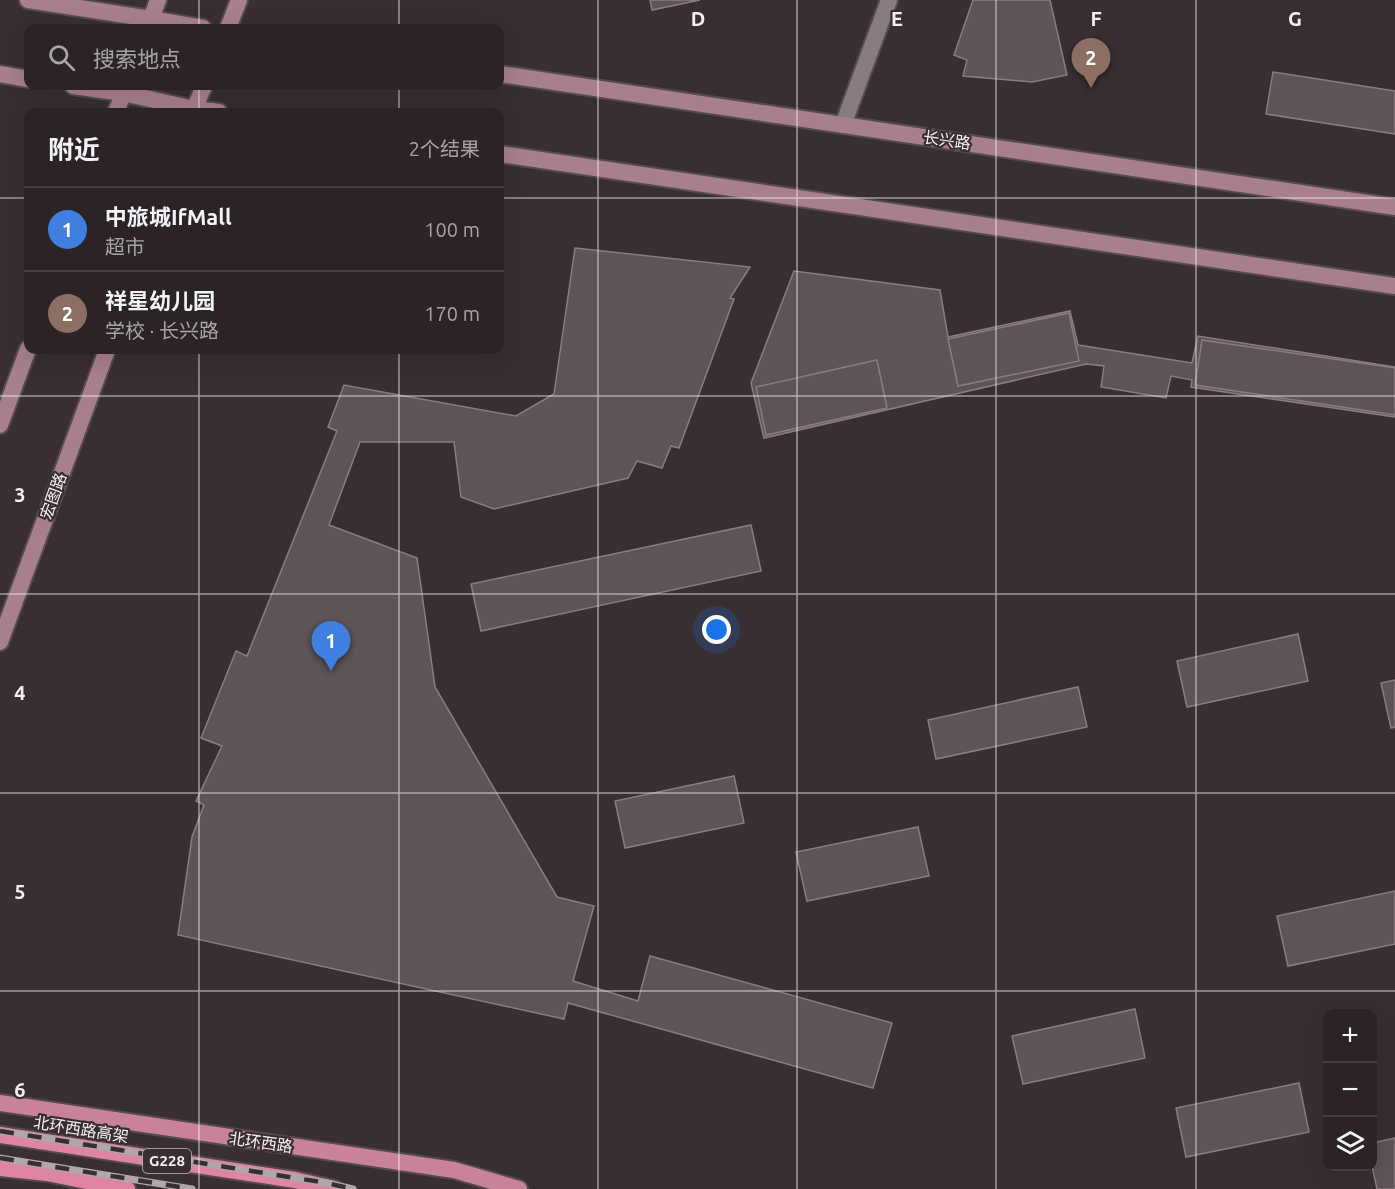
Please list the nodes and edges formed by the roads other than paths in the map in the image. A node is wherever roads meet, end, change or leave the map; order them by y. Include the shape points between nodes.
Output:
1 (28, 0) edge
2 (158, 0) edge
3 (239, 0) edge
4 (889, 0) edge
5 (149, 24) edge
6 (230, 24) edge
7 (0, 74) edge
8 (504, 75) edge
9 (24, 77) edge
10 (125, 90) edge
11 (128, 90) edge
12 (202, 90) edge
13 (118, 108) edge
14 (185, 108) edge
15 (195, 108) edge
16 (843, 125) junction
17 (504, 155) edge
18 (1395, 207) edge
19 (1395, 286) edge
20 (26, 354) edge
21 (106, 354) edge
22 (0, 425) edge
23 (0, 642) edge
24 (0, 1104) edge
25 (0, 1135) edge
26 (0, 1168) edge
27 (127, 1189) edge
28 (334, 1189) edge
29 (519, 1189) edge

1 - 5 main road
2 - 5 main road
3 - 6 main road
4 - 16 street
7 - 9 main road
8 - 16 main road, 长兴路
10 - 13 main road
11 - 14 main road
12 - 15 main road
16 - 18 main road, 长兴路
17 - 19 main road
20 - 22 main road
21 - 23 main road, 宏图路
24 - 29 main road, 北环西路 via 454,1170
25 - 28 highway, 北环西路高架 / G228
26 - 27 highway, G228

